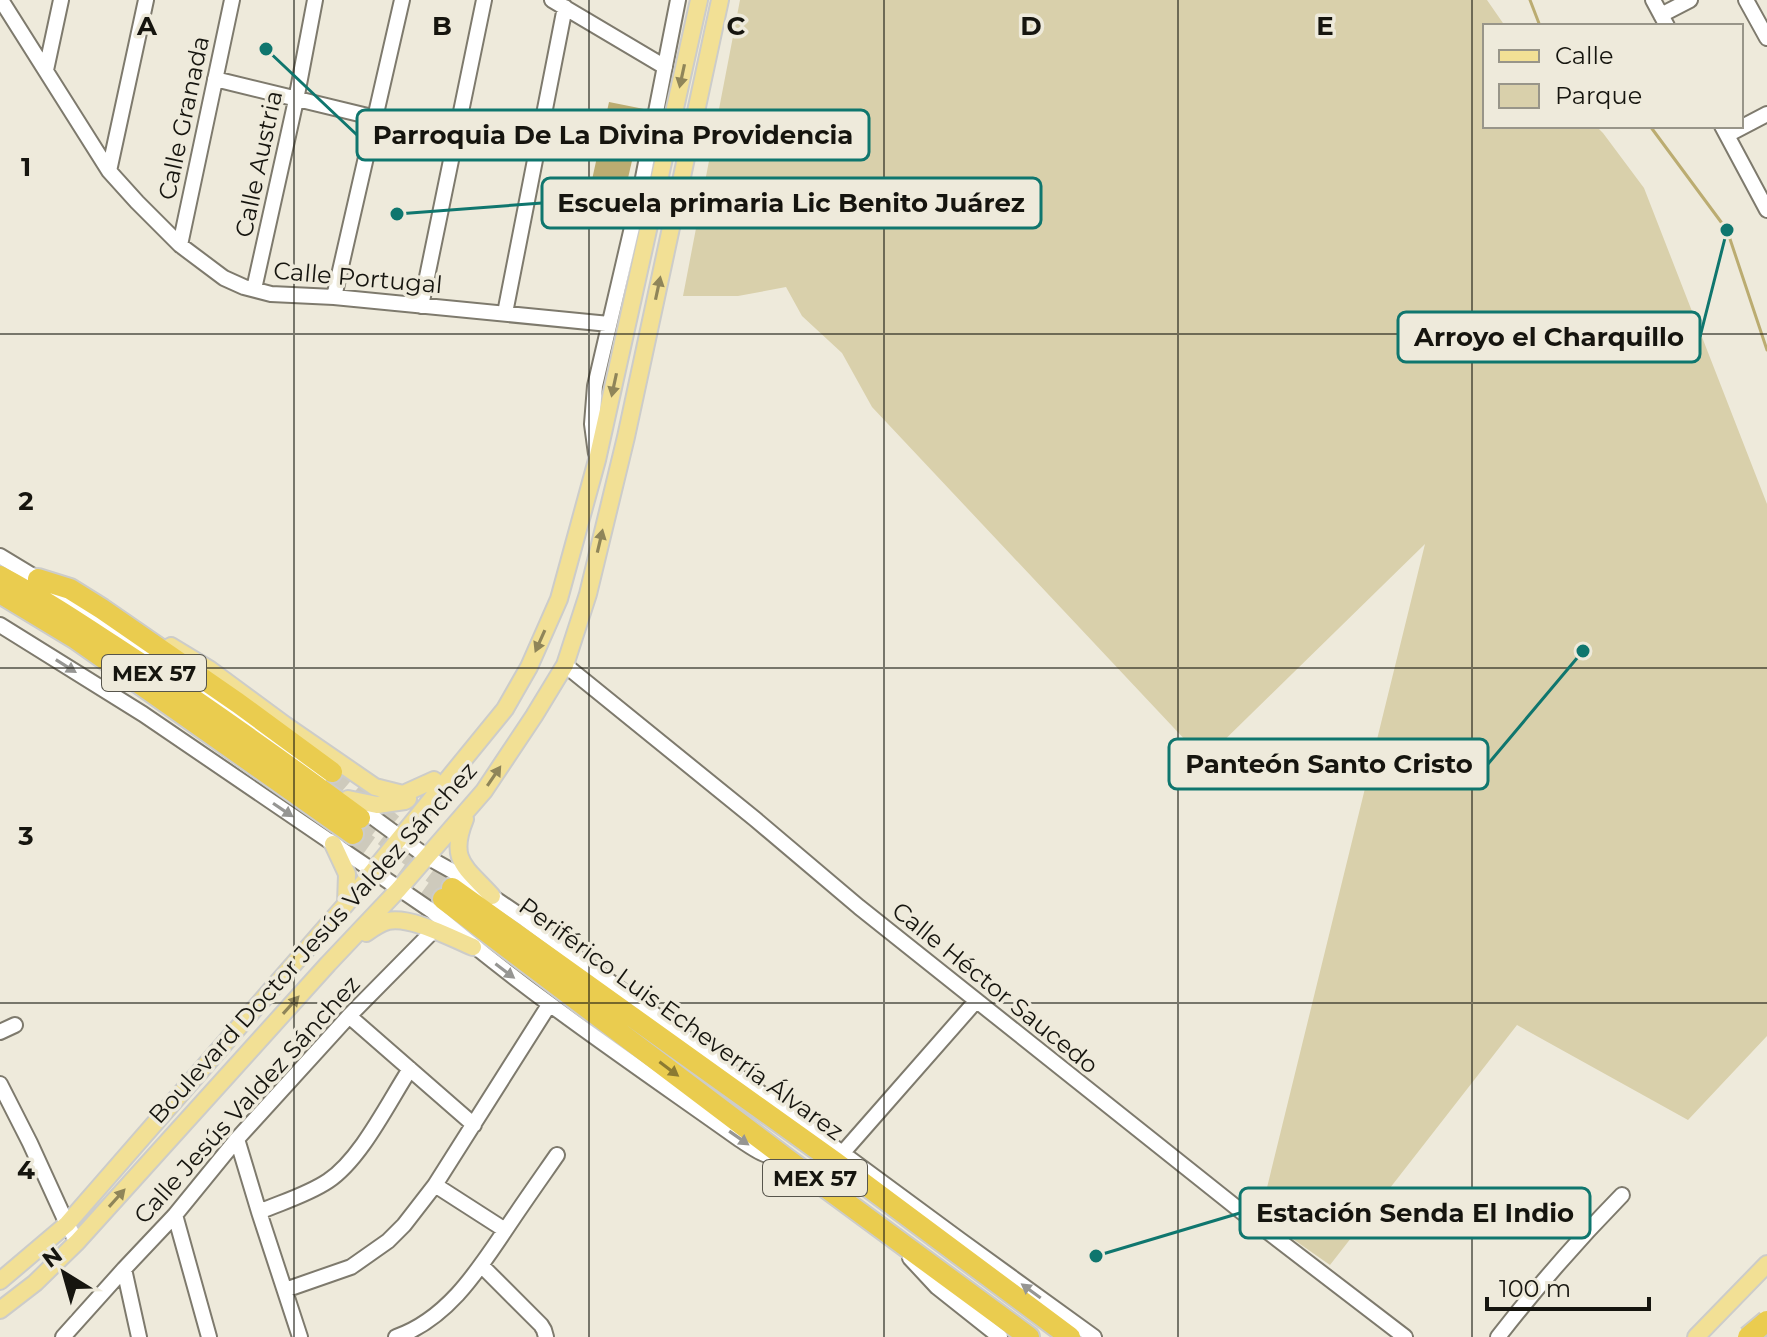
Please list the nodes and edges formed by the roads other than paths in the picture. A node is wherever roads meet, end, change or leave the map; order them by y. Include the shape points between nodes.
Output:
1 (1, 0) edge
2 (61, 0) edge
3 (146, 0) edge
4 (232, 0) edge
5 (315, 0) edge
6 (402, 0) edge
7 (484, 0) edge
8 (699, 0) edge
9 (720, 0) edge
10 (1653, 0) edge
11 (1690, 0) edge
12 (1746, 0) edge
13 (675, 1) edge
14 (558, 4) edge
15 (1664, 21) edge
16 (1767, 38) edge
17 (665, 67) junction
18 (46, 70) junction
19 (215, 79) junction
20 (296, 100) junction
21 (1767, 114) edge
22 (376, 118) junction
23 (1743, 123) edge
24 (1724, 130) edge
25 (457, 132) junction
26 (109, 171) junction
27 (1767, 210) edge
28 (180, 245) junction
29 (254, 289) junction
30 (334, 297) junction
31 (421, 306) junction
32 (505, 313) junction
33 (609, 324) junction
34 (597, 460) junction
35 (0, 556) edge
36 (0, 576) edge
37 (38, 579) junction
38 (0, 593) edge
39 (75, 593) junction
40 (46, 600) junction
41 (0, 607) edge
42 (0, 625) edge
43 (157, 661) junction
44 (565, 665) junction
45 (215, 737) junction
46 (477, 745) junction
47 (332, 772) tunnel mouth
48 (434, 780) junction
49 (348, 799) junction
50 (468, 810) junction
51 (350, 831) junction
52 (402, 837) junction
53 (427, 857) junction
54 (373, 872) junction
55 (398, 890) junction
56 (450, 892) junction
57 (488, 902) junction
58 (346, 904) junction
59 (433, 931) junction
60 (473, 947) junction
61 (328, 964) junction
62 (976, 1001) junction
63 (549, 1005) junction
64 (349, 1016) junction
65 (15, 1025) dead end
66 (0, 1032) edge
67 (410, 1069) junction
68 (0, 1084) edge
69 (474, 1125) junction
70 (237, 1139) junction
71 (557, 1155) dead end
72 (839, 1157) junction
73 (787, 1159) junction
74 (435, 1185) junction
75 (1622, 1195) dead end
76 (259, 1212) junction
77 (175, 1215) junction
78 (67, 1224) junction
79 (880, 1225) junction
80 (505, 1230) junction
81 (77, 1242) junction
82 (1767, 1264) edge
83 (481, 1265) junction
84 (124, 1269) junction
85 (0, 1281) edge
86 (285, 1290) junction
87 (0, 1310) edge
88 (1767, 1321) edge
89 (406, 1335) edge
90 (1026, 1335) edge
91 (63, 1337) edge
92 (139, 1337) edge
93 (209, 1337) edge
94 (300, 1337) edge
95 (546, 1337) edge
96 (1000, 1337) edge
97 (1070, 1337) edge
98 (1094, 1337) edge
99 (1405, 1337) edge
100 (1498, 1337) edge
101 (1696, 1337) edge
102 (1748, 1337) edge

1 - 18 street, Calle Portugal
2 - 18 street
3 - 26 street
4 - 19 street, Calle Granada
5 - 20 street, Calle Austria
6 - 22 street
7 - 25 street
8 -> 34 main road, Boulevard Doctor Jesús Valdez Sánchez
44 -> 9 main road, Boulevard Doctor Jesús Valdez Sánchez via 626,437
10 - 15 street
11 - 15 street
12 - 16 street
13 - 17 street
14 - 17 street
14 - 32 street
17 - 33 street
18 - 26 street, Calle Portugal
19 - 20 street
19 - 28 street, Calle Granada
20 - 22 street
20 - 29 street, Calle Austria
21 - 23 street
22 - 25 street
22 - 30 street
24 - 27 street
25 - 31 street
26 - 28 street, Calle Portugal
28 - 29 street, Calle Portugal via 224,278
29 - 30 street, Calle Portugal
30 - 31 street, Calle Portugal
31 - 32 street, Calle Portugal
32 - 33 street, Calle Portugal
33 - 34 street via 594,400
34 -> 46 main road, Boulevard Doctor Jesús Valdez Sánchez via 559,599 529,667
35 - 37 street
36 - 40 highway, MEX 57
37 - 39 highway
37 - 43 street
38 - 45 highway, MEX 57 via 76,639
39 - 47 highway
39 - 48 main road via 86,593 117,610 209,669 375,787 403,794
40 - 43 highway
40 - 51 highway, MEX 57 via 220,717
41 - 45 highway via 182,725
42 -> 51 street via 143,714
43 - 49 street
50 -> 44 main road, Boulevard Doctor Jesús Valdez Sánchez
44 - 62 street, Calle Héctor Saucedo
45 - 51 highway, MEX 57
46 - 48 main road
46 - 52 main road, Boulevard Doctor Jesús Valdez Sánchez
48 - 49 main road via 405,801 377,805
49 - 51 street
50 - 53 main road, Boulevard Doctor Jesús Valdez Sánchez
50 - 57 main road via 457,853
51 - 52 street
51 - 54 street
51 - 58 main road
52 - 53 street
52 - 54 main road, Boulevard Doctor Jesús Valdez Sánchez
53 - 55 main road, Boulevard Doctor Jesús Valdez Sánchez
53 - 56 street
54 - 55 street
54 - 58 main road, Boulevard Doctor Jesús Valdez Sánchez
55 - 56 street
55 - 61 main road, Boulevard Doctor Jesús Valdez Sánchez
56 - 57 highway, Periférico Luis Echeverría Álvarez / MEX 57
56 - 60 street
56 -> 73 highway, Periférico Luis Echeverría Álvarez / MEX 57
57 - 72 highway, Periférico Luis Echeverría Álvarez / MEX 57
58 - 78 main road, Boulevard Doctor Jesús Valdez Sánchez
59 - 60 main road
59 - 61 main road via 391,920
59 - 64 street, Calle Jesús Valdez Sánchez
60 -> 63 street
81 -> 61 main road, Boulevard Doctor Jesús Valdez Sánchez
62 - 72 street
62 - 99 street, Calle Héctor Saucedo
63 - 69 street
63 -> 73 street via 761,1153
64 - 67 street
64 - 70 street, Calle Jesús Valdez Sánchez
65 - 66 street
67 - 69 street
67 - 76 street via 344,1167 317,1188
68 - 78 street
69 - 74 street
70 - 76 street
70 - 77 street, Calle Jesús Valdez Sánchez
71 - 80 street
72 - 97 highway, Periférico Luis Echeverría Álvarez / MEX 57
98 -> 72 street
73 - 79 highway, Periférico Luis Echeverría Álvarez / MEX 57
74 - 80 street
74 - 86 street via 404,1225 370,1255
75 - 100 street
76 - 86 street
77 - 84 street, Calle Jesús Valdez Sánchez
77 - 93 street
78 - 81 street
78 - 85 main road, Boulevard Doctor Jesús Valdez Sánchez
79 - 90 highway, Periférico Luis Echeverría Álvarez / MEX 57
79 - 96 street via 937,1287
80 - 83 street
81 - 87 main road, Boulevard Doctor Jesús Valdez Sánchez
82 - 101 main road
83 - 89 street via 443,1309
83 - 95 street via 541,1325
84 - 91 street, Calle Jesús Valdez Sánchez
84 - 92 street
86 - 94 street
88 - 102 highway, bridge

